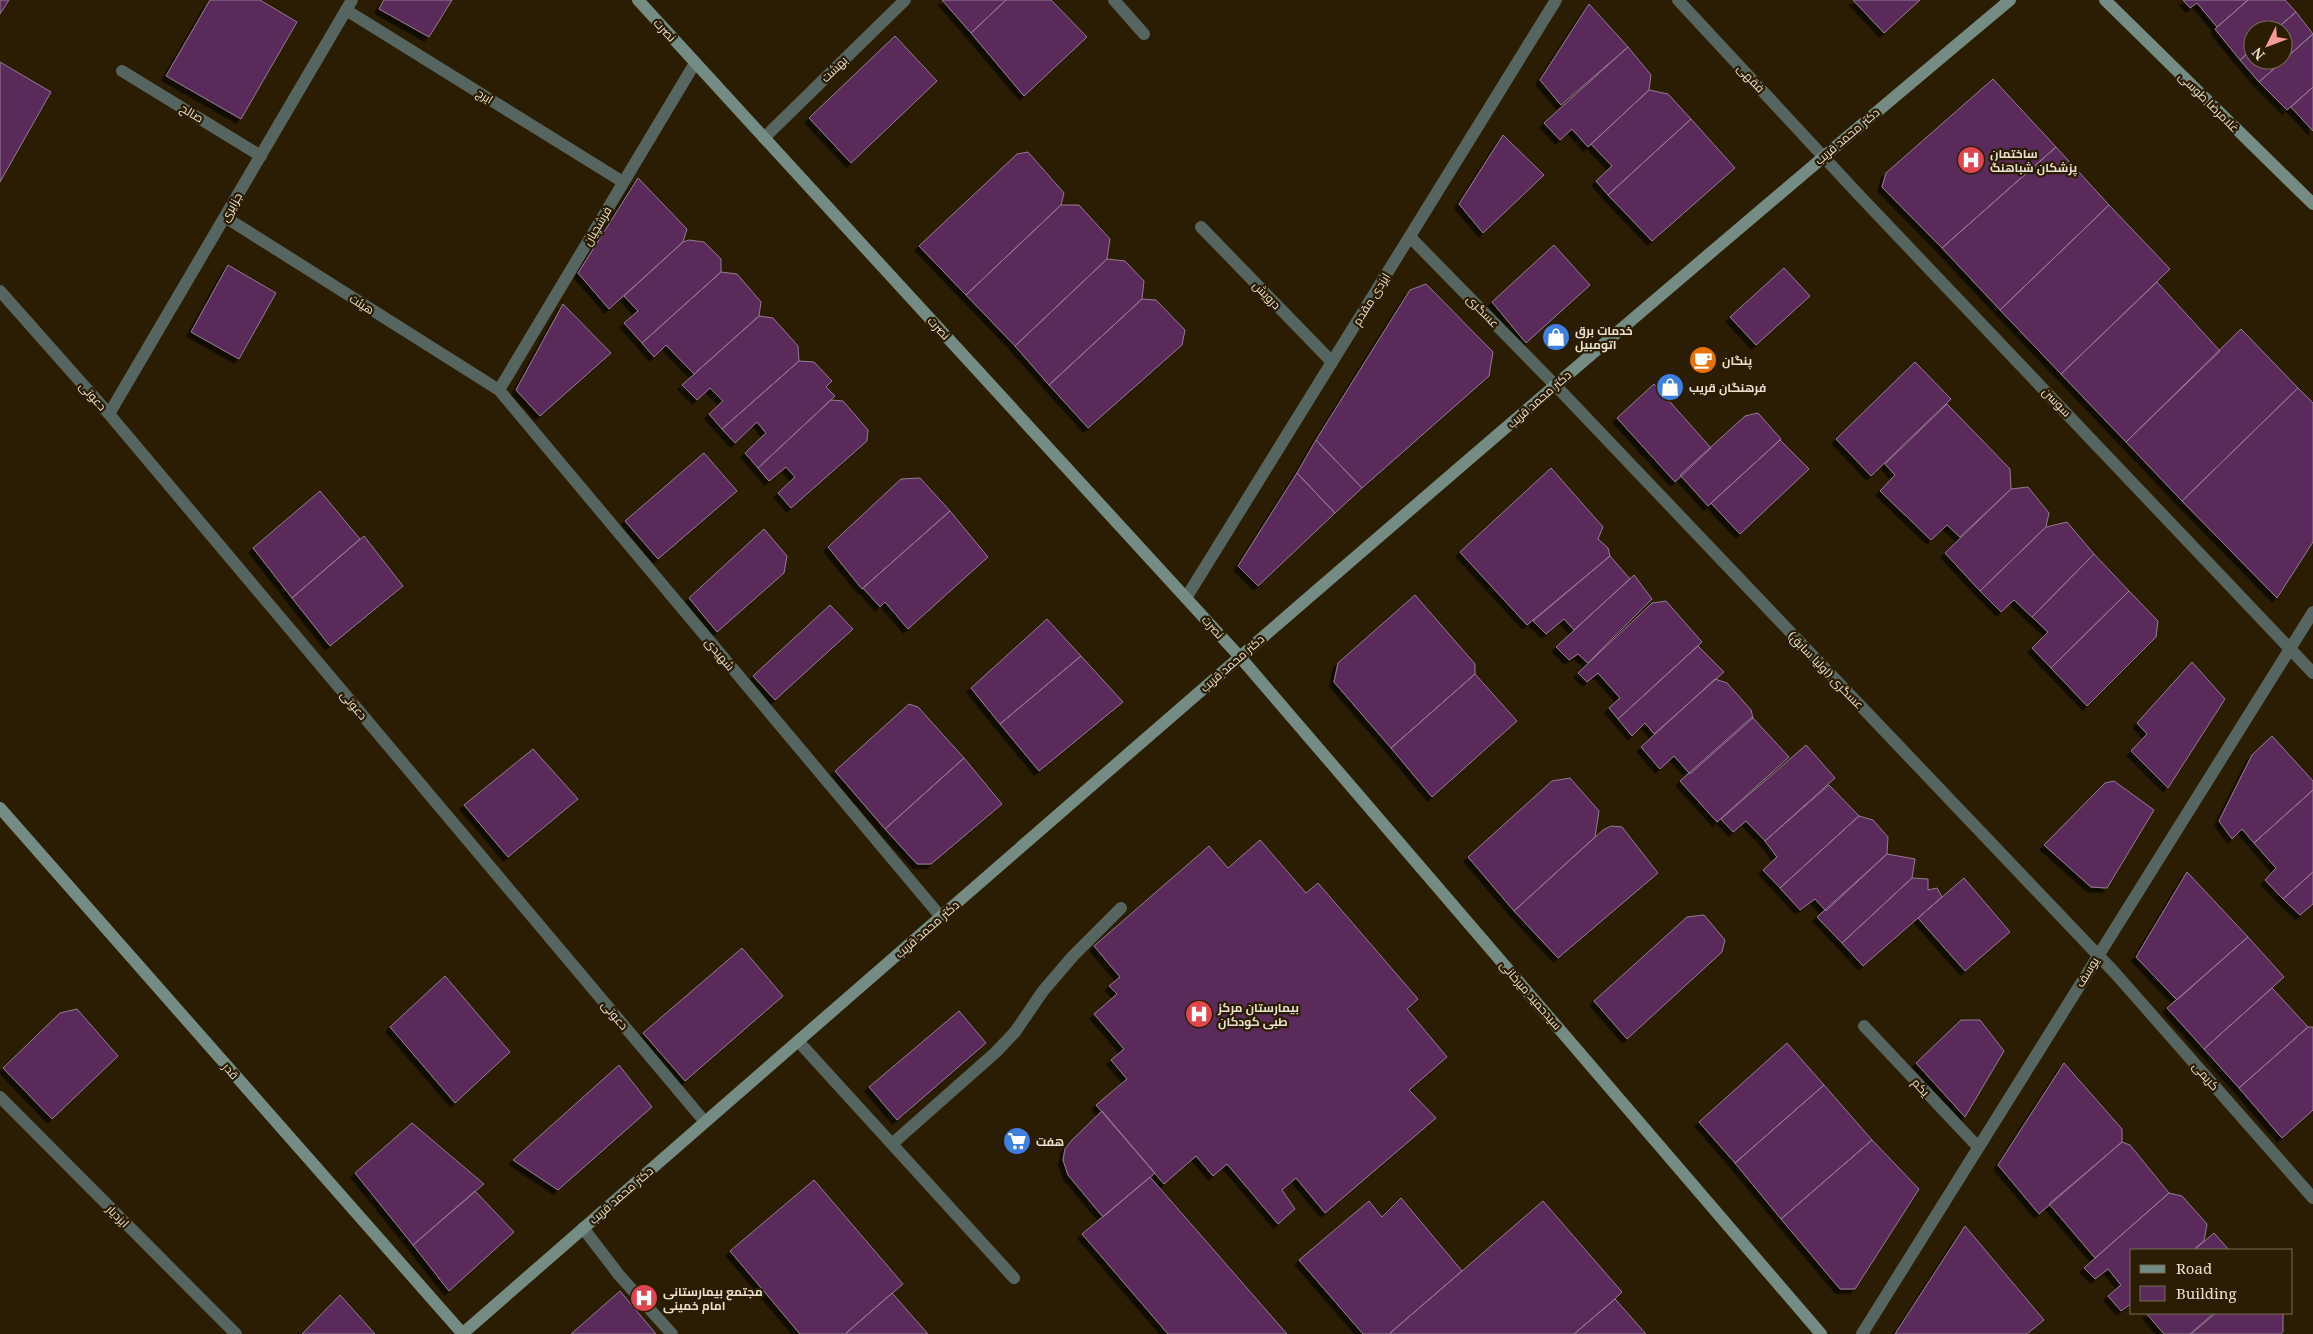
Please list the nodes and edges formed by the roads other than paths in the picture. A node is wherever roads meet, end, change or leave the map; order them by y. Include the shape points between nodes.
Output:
1 (638, 0) edge
2 (904, 0) edge
3 (1114, 0) edge
4 (1556, 0) edge
5 (1678, 0) edge
6 (2010, 0) edge
7 (2105, 0) edge
8 (349, 5) edge
9 (1144, 34) dead end
10 (695, 63) junction
11 (122, 71) dead end
12 (764, 138) junction
13 (261, 156) junction
14 (1823, 156) junction
15 (623, 182) junction
16 (2313, 204) edge
17 (225, 217) junction
18 (1201, 227) dead end
19 (1410, 237) junction
20 (0, 291) edge
21 (1332, 362) junction
22 (1555, 386) junction
23 (499, 390) junction
24 (109, 414) junction
25 (1186, 598) junction
26 (2313, 612) edge
27 (2290, 647) junction
28 (1240, 657) junction
29 (2313, 672) edge
30 (0, 808) edge
31 (1122, 908) dead end
32 (941, 917) junction
33 (2098, 955) junction
34 (1864, 1026) dead end
35 (798, 1041) junction
36 (0, 1098) edge
37 (704, 1122) junction
38 (892, 1144) junction
39 (1978, 1147) junction
40 (2313, 1198) edge
41 (583, 1228) junction
42 (1014, 1278) dead end
43 (236, 1334) edge
44 (462, 1334) edge
45 (672, 1334) edge
46 (1821, 1334) edge
47 (1862, 1334) edge

1 - 10 main road, نصرت
2 - 12 street, بهشت
3 - 9 street
4 - 19 street, ایزدی مقدم
5 - 14 street, فقهی
6 - 14 main road, دکتر محمد قریب
7 - 16 main road, غلامرضا طوسی
8 - 13 street, جزایری
8 - 15 street, ایرج
10 - 12 main road, نصرت
10 - 15 street, فرشچیان
11 - 13 street, صالح
12 - 25 main road, نصرت
13 - 17 street, جزایری
14 - 22 main road, دکتر محمد قریب
14 - 27 street, سوسن
15 - 23 street, فرشچیان
17 - 23 street, هیئت
17 - 24 street, جزایری
18 - 21 street, درویش
19 - 21 street, ایزدی مقدم
19 - 22 street, عسگری
20 - 24 street, دعوتی
21 - 25 street, ایزدی مقدم
22 - 28 main road, دکتر محمد قریب
22 - 33 street, عسگری (اولیا سابق)
23 - 32 street, شهیدی
24 - 37 street, دعوتی
25 - 28 main road, نصرت
26 - 27 street, یوسف
27 - 29 street, سوسن
27 - 33 street, یوسف
28 - 32 main road, دکتر محمد قریب
28 - 46 main road, سیدحمید میرخانی
30 - 44 main road, قدر
31 - 38 street via 1072,956 996,1052
32 - 35 main road, دکتر محمد قریب
33 - 39 street, یوسف
33 - 40 street, کریمی
34 - 39 street, یکم
35 - 37 main road, دکتر محمد قریب
35 - 38 street
36 - 43 street, ایزدیار
37 - 41 main road, دکتر محمد قریب
38 - 42 street
39 - 47 street, یوسف
41 - 44 main road, دکتر محمد قریب
41 - 45 street via 619,1275

